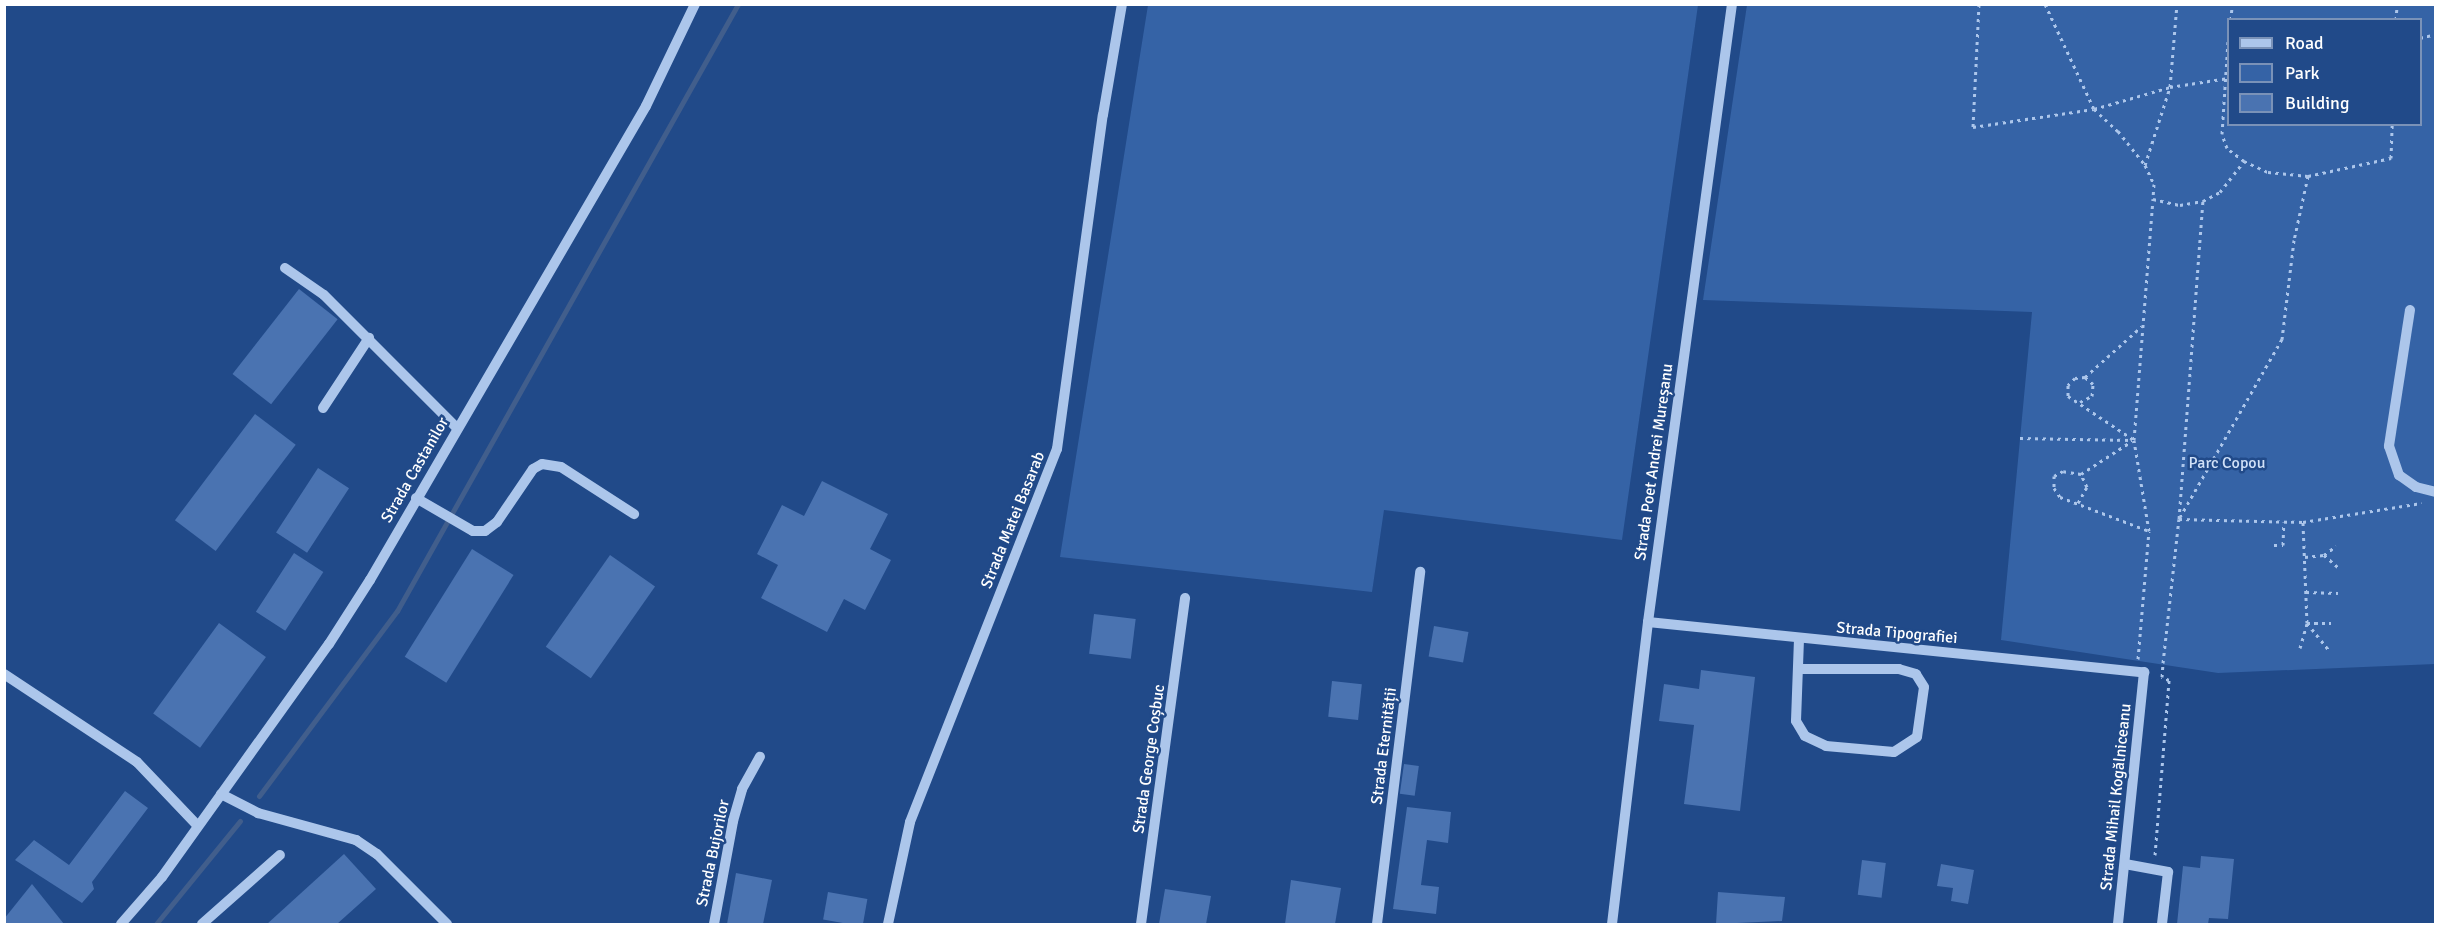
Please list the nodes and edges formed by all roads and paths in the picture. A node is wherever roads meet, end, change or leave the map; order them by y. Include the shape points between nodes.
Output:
1 (695, 4) edge
2 (1122, 4) edge
3 (1732, 4) edge
4 (1979, 4) edge
5 (2044, 4) edge
6 (2177, 4) edge
7 (2227, 79) edge
8 (2170, 87) junction
9 (2094, 109) junction
10 (2392, 126) edge
11 (2244, 161) junction
12 (2145, 165) junction
13 (2308, 176) junction
14 (2153, 199) junction
15 (2203, 201) junction
16 (285, 268) dead end
17 (2410, 310) dead end
18 (2143, 326) junction
19 (369, 338) junction
20 (2085, 377) junction
21 (2080, 402) junction
22 (323, 408) dead end
23 (458, 428) junction
24 (2020, 438) dead end
25 (2134, 440) junction
26 (2081, 474) junction
27 (2436, 492) edge
28 (416, 498) junction
29 (2078, 503) junction
30 (2424, 503) dead end
31 (634, 514) dead end
32 (2179, 519) junction
33 (2284, 522) junction
34 (2303, 522) junction
35 (2149, 531) junction
36 (2274, 545) dead end
37 (2336, 546) dead end
38 (2324, 555) junction
39 (2305, 557) junction
40 (2338, 567) dead end
41 (1420, 572) dead end
42 (2306, 592) junction
43 (2338, 593) dead end
44 (1185, 598) dead end
45 (1648, 622) junction
46 (2307, 623) junction
47 (2331, 623) dead end
48 (1799, 639) junction
49 (2300, 648) dead end
50 (2329, 650) dead end
51 (1800, 669) junction
52 (2144, 672) junction
53 (4, 674) edge
54 (760, 757) dead end
55 (221, 794) junction
56 (198, 826) junction
57 (280, 855) dead end
58 (2126, 864) junction
59 (2154, 869) junction
60 (121, 924) edge
61 (202, 924) edge
62 (447, 924) edge
63 (714, 924) edge
64 (888, 924) edge
65 (1142, 924) edge
66 (1377, 924) edge
67 (1612, 924) edge
68 (2118, 924) edge
69 (2162, 924) edge

1 - 23 street, Strada Castanilor via 646,106
2 - 64 street, Strada Matei Basarab via 1103,115 1058,449 910,822
3 - 45 street, Strada Poet Andrei Mureșanu
4 - 9 path via 1973,128
5 - 9 path
6 - 8 path
7 - 8 path
7 - 11 path via 2222,134 2227,148
8 - 9 path
8 - 12 path
9 - 12 path
10 - 13 path via 2391,158
11 - 13 path via 2268,172
11 - 15 path via 2227,185
12 - 14 path via 2154,184
13 - 32 path via 2294,240 2282,339
14 - 15 path via 2180,205
14 - 18 path
15 - 32 path
16 - 19 street via 324,295
17 - 27 street via 2389,446 2399,475 2416,487
18 - 20 path
18 - 25 path
19 - 22 street
19 - 23 street
20 - 21 path via 2093,384 2092,396
20 - 21 path via 2075,378 2068,385 2068,396
21 - 25 path
23 - 28 street, Strada Castanilor
24 - 25 path
25 - 26 path
25 - 35 path
26 - 29 path via 2087,488
26 - 29 path via 2063,471 2054,476 2054,488 2060,497
28 - 31 street via 473,531 485,531 497,522 533,469 542,464 561,467
28 - 55 street, Strada Castanilor via 329,644
29 - 35 path
30 - 34 path
32 - 33 path
32 - 59 path via 2163,663 2162,677 2169,680
33 - 34 path
33 - 36 path via 2283,545
34 - 39 path
35 - 52 path via 2138,660
37 - 38 path
38 - 39 path
38 - 40 path
39 - 42 path
41 - 66 street, Strada Eternității
42 - 43 path
42 - 46 path
44 - 65 street, Strada George Coșbuc
45 - 48 street, Strada Tipografiei
45 - 67 street, Strada Poet Andrei Mureșanu
46 - 47 path
46 - 49 path
46 - 50 path
48 - 51 street
48 - 52 street, Strada Tipografiei
51 - 51 street via 1796,721 1805,736 1826,746 1894,752 1917,736 1924,687 1916,674 1899,669
52 - 58 street, Strada Mihail Kogălniceanu
53 - 56 street via 137,762
54 - 63 street, Strada Bujorilor via 742,789 733,821
55 - 56 street, Strada Castanilor
55 - 62 street via 258,813 356,840 376,854
56 - 60 street, Strada Castanilor
57 - 61 street
58 - 59 street
58 - 68 street, Strada Mihail Kogălniceanu
59 - 69 street via 2168,872

